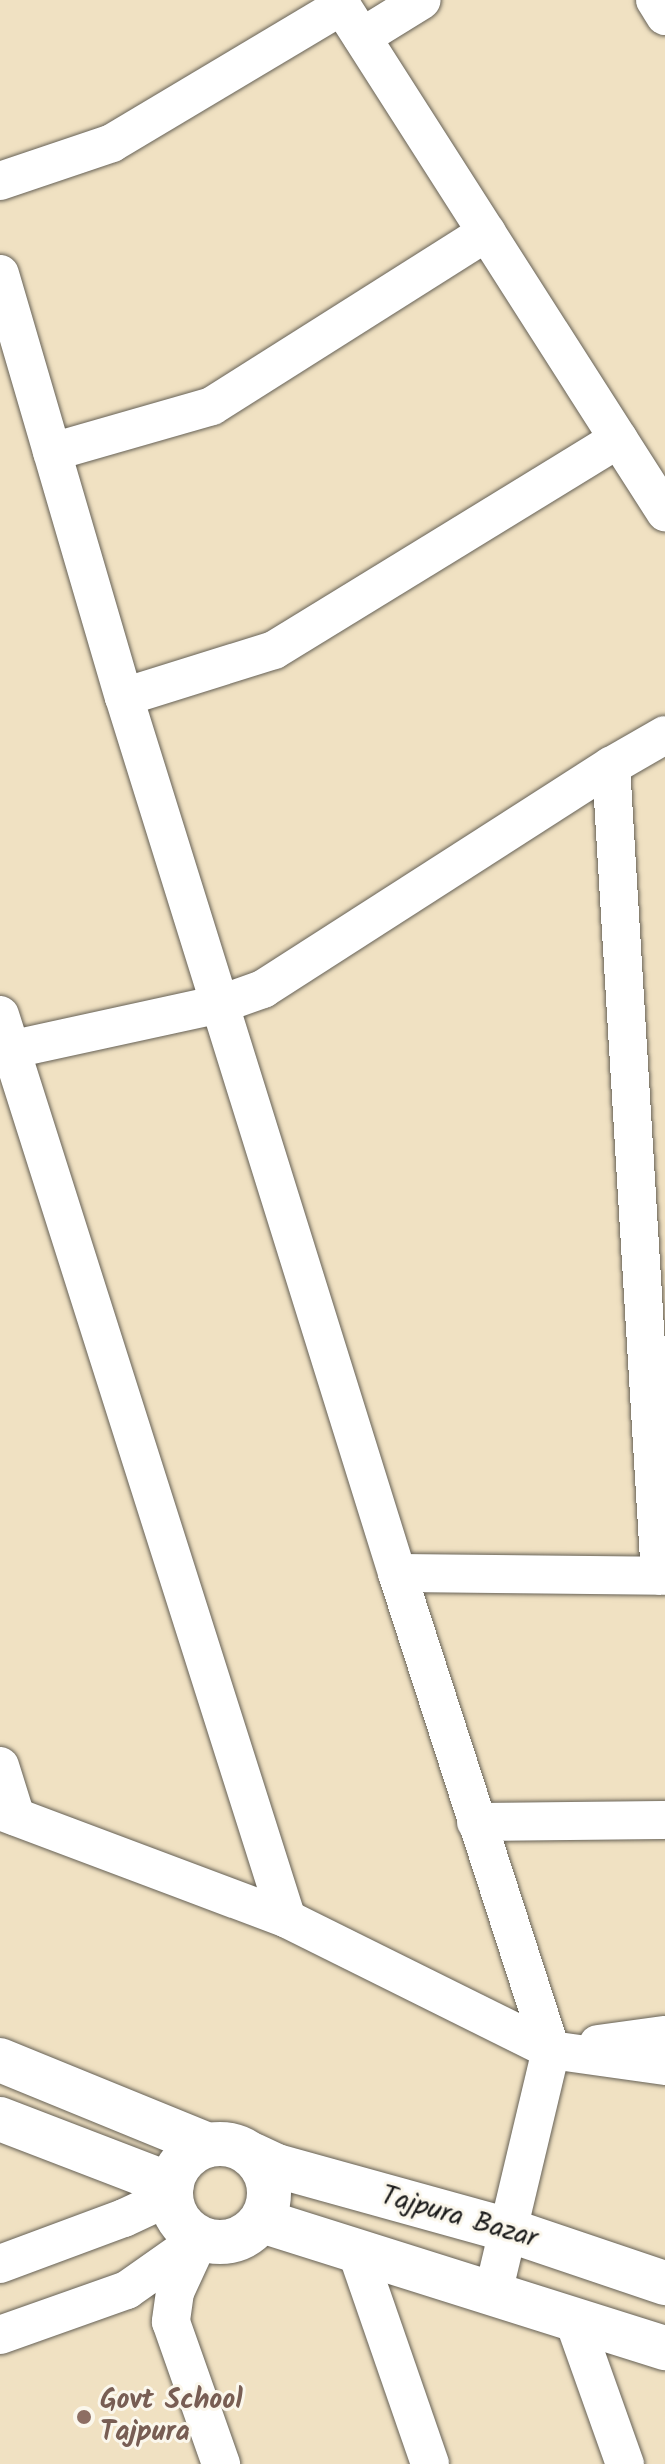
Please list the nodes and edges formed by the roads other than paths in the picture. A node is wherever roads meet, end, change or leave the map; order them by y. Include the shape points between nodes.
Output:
1 (422, 0) edge
2 (655, 0) edge
3 (347, 14) edge
4 (665, 16) edge
5 (0, 181) edge
6 (487, 232) junction
7 (0, 274) edge
8 (618, 439) junction
9 (52, 452) junction
10 (665, 512) edge
11 (124, 697) junction
12 (665, 735) edge
13 (611, 766) junction
14 (221, 1004) junction
15 (4, 1039) edge
16 (397, 1573) junction
17 (662, 1576) edge
18 (0, 1766) edge
19 (8, 1814) edge
20 (665, 1820) edge
21 (476, 1822) junction
22 (287, 1919) junction
23 (665, 2035) edge
24 (551, 2050) junction
25 (0, 2060) edge
26 (665, 2066) edge
27 (0, 2119) edge
28 (208, 2145) junction
29 (253, 2155) junction
30 (172, 2191) junction
31 (262, 2221) junction
32 (511, 2231) junction
33 (200, 2238) junction
34 (356, 2250) junction
35 (0, 2264) edge
36 (665, 2283) edge
37 (493, 2294) junction
38 (574, 2321) junction
39 (0, 2335) edge
40 (665, 2348) edge
41 (221, 2464) edge
42 (430, 2464) edge
43 (625, 2464) edge

1 - 3 street
2 - 4 street
3 - 5 street via 112,143
3 - 6 street
6 - 8 street
6 - 9 street via 212,406
7 - 9 street
8 - 10 street
8 - 11 street via 274,650
9 - 11 street
11 - 14 street
12 - 13 street
13 - 14 street via 263,989
13 - 17 street
14 - 15 street
14 - 16 street
15 - 22 street
16 - 17 street
16 - 21 street
18 - 19 street
19 - 22 street
20 - 21 street
21 - 24 street
22 - 24 street
23 - 24 street
24 - 26 street
24 - 32 street
25 - 28 street, Tajpura Bazar
27 - 30 street
28 - 29 street, Tajpura Bazar via 224,2144
28 - 30 street via 184,2159
29 - 31 street via 270,2186
29 - 32 street, Tajpura Bazar
30 - 33 street via 177,2216
30 - 35 street via 124,2218
31 - 33 street via 234,2240
31 - 34 street
32 - 36 street, Tajpura Bazar
32 - 37 street
33 - 39 street via 127,2290
33 - 41 street via 175,2292 171,2322
34 - 37 street
34 - 42 street
37 - 38 street
38 - 40 street
38 - 43 street

